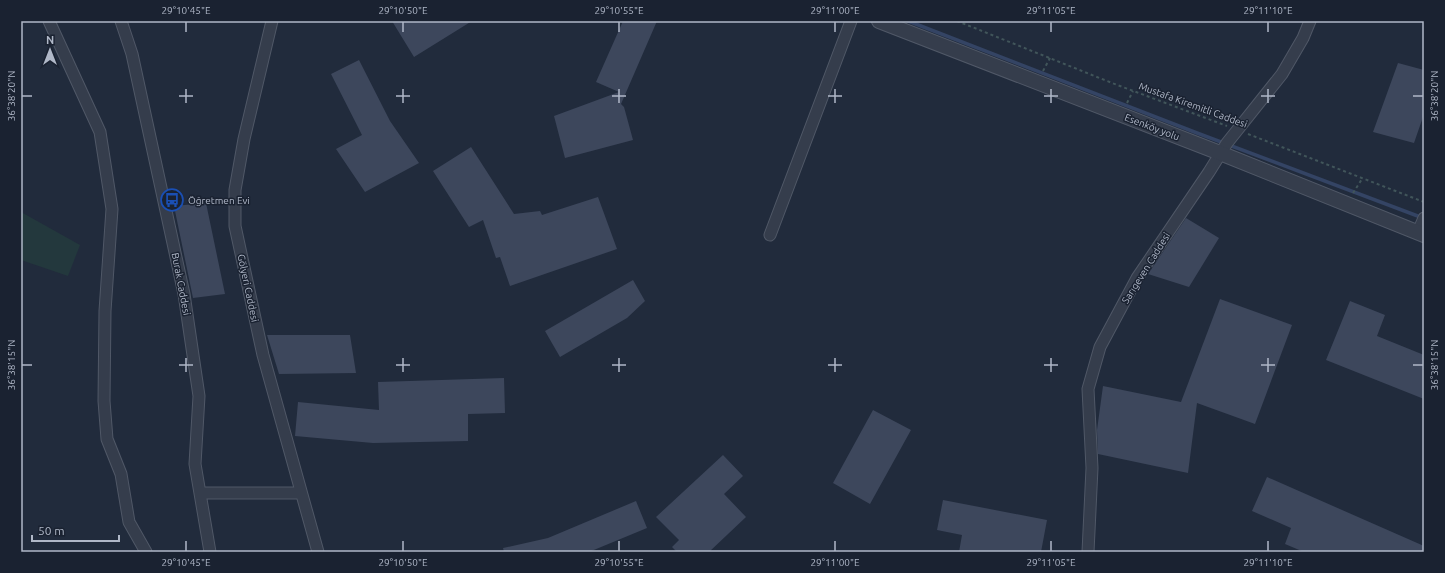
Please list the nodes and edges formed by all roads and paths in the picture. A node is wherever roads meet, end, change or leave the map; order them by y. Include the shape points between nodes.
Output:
1 (49, 21) edge
2 (121, 21) edge
3 (272, 21) edge
4 (851, 21) edge
5 (879, 21) edge
6 (957, 21) edge
7 (1310, 21) edge
8 (1050, 58) junction
9 (1045, 68) dead end
10 (1133, 91) junction
11 (1128, 101) dead end
12 (1237, 130) junction
13 (1223, 148) junction
14 (1362, 179) junction
15 (1351, 196) dead end
16 (1424, 202) edge
17 (1422, 227) edge
18 (770, 235) dead end
19 (200, 493) junction
20 (301, 493) junction
21 (146, 552) edge
22 (210, 552) edge
23 (318, 552) edge
24 (1088, 552) edge

1 - 21 street via 100,132 112,209 105,311 104,401 107,439 121,474 129,522
2 - 19 street, Burak Caddesi via 132,54 184,294 199,396 194,464
3 - 20 street, Gölyeri Caddesi via 244,139 236,190 235,226 263,354
4 - 18 street
5 - 13 street, Esenköy yolu
6 - 8 path, Mustafa Kiremitli Caddesi
7 - 12 street, Sarıgeven Caddesi via 1282,74
8 - 9 path
8 - 10 path, Mustafa Kiremitli Caddesi
10 - 11 path
10 - 12 path, Mustafa Kiremitli Caddesi
12 - 13 street, Sarıgeven Caddesi
12 - 14 path, Mustafa Kiremitli Caddesi
13 - 17 street, Esenköy yolu
13 - 24 street, Sarıgeven Caddesi via 1137,278 1100,347 1088,390 1092,468
14 - 15 path
14 - 16 path, Mustafa Kiremitli Caddesi
19 - 20 street
19 - 22 street, Burak Caddesi
20 - 23 street, Gölyeri Caddesi

